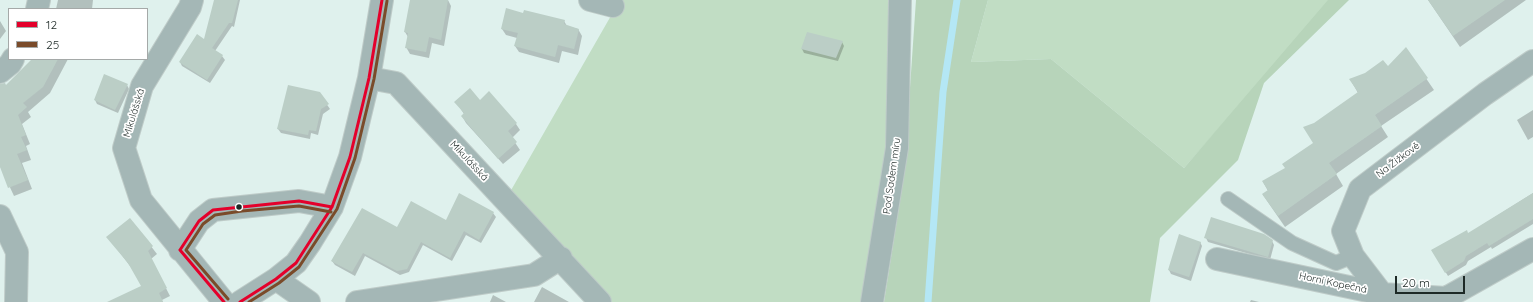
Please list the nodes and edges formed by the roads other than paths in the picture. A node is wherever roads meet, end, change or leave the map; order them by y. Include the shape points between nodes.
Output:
1 (192, 0) edge
2 (382, 0) edge
3 (590, 0) edge
4 (900, 0) edge
5 (613, 6) dead end
6 (12, 60) edge
7 (1533, 61) edge
8 (0, 72) edge
9 (369, 78) junction
10 (1228, 199) dead end
11 (332, 207) junction
12 (0, 216) edge
13 (1533, 249) edge
14 (180, 250) junction
15 (1352, 256) junction
16 (561, 258) junction
17 (1217, 259) dead end
18 (276, 279) junction
19 (1382, 294) junction
20 (16, 302) edge
21 (224, 302) edge
22 (240, 302) edge
23 (310, 302) edge
24 (357, 302) edge
25 (600, 302) edge
26 (872, 302) edge

1 - 14 street, Mikulášská via 142,86 124,148 141,200
2 - 9 street
3 - 5 street
4 - 26 street, Pod Sadem míru via 897,148
6 - 8 street
7 - 15 street, Na Žižkově via 1485,94 1360,189 1343,230
9 - 11 street via 350,157
9 - 16 street, Mikulášská via 396,83
10 - 15 lane via 1292,243 1336,263
11 - 14 street via 299,201 213,210 199,221
11 - 18 street via 296,263
12 - 20 street via 16,252
13 - 19 street, Horní Kopečná via 1446,298
14 - 21 street, Mikulášská
15 - 19 street, Na Žižkově
16 - 24 street via 534,275
16 - 25 street, Mikulášská
17 - 19 street, Horní Kopečná
18 - 22 street
18 - 23 street

